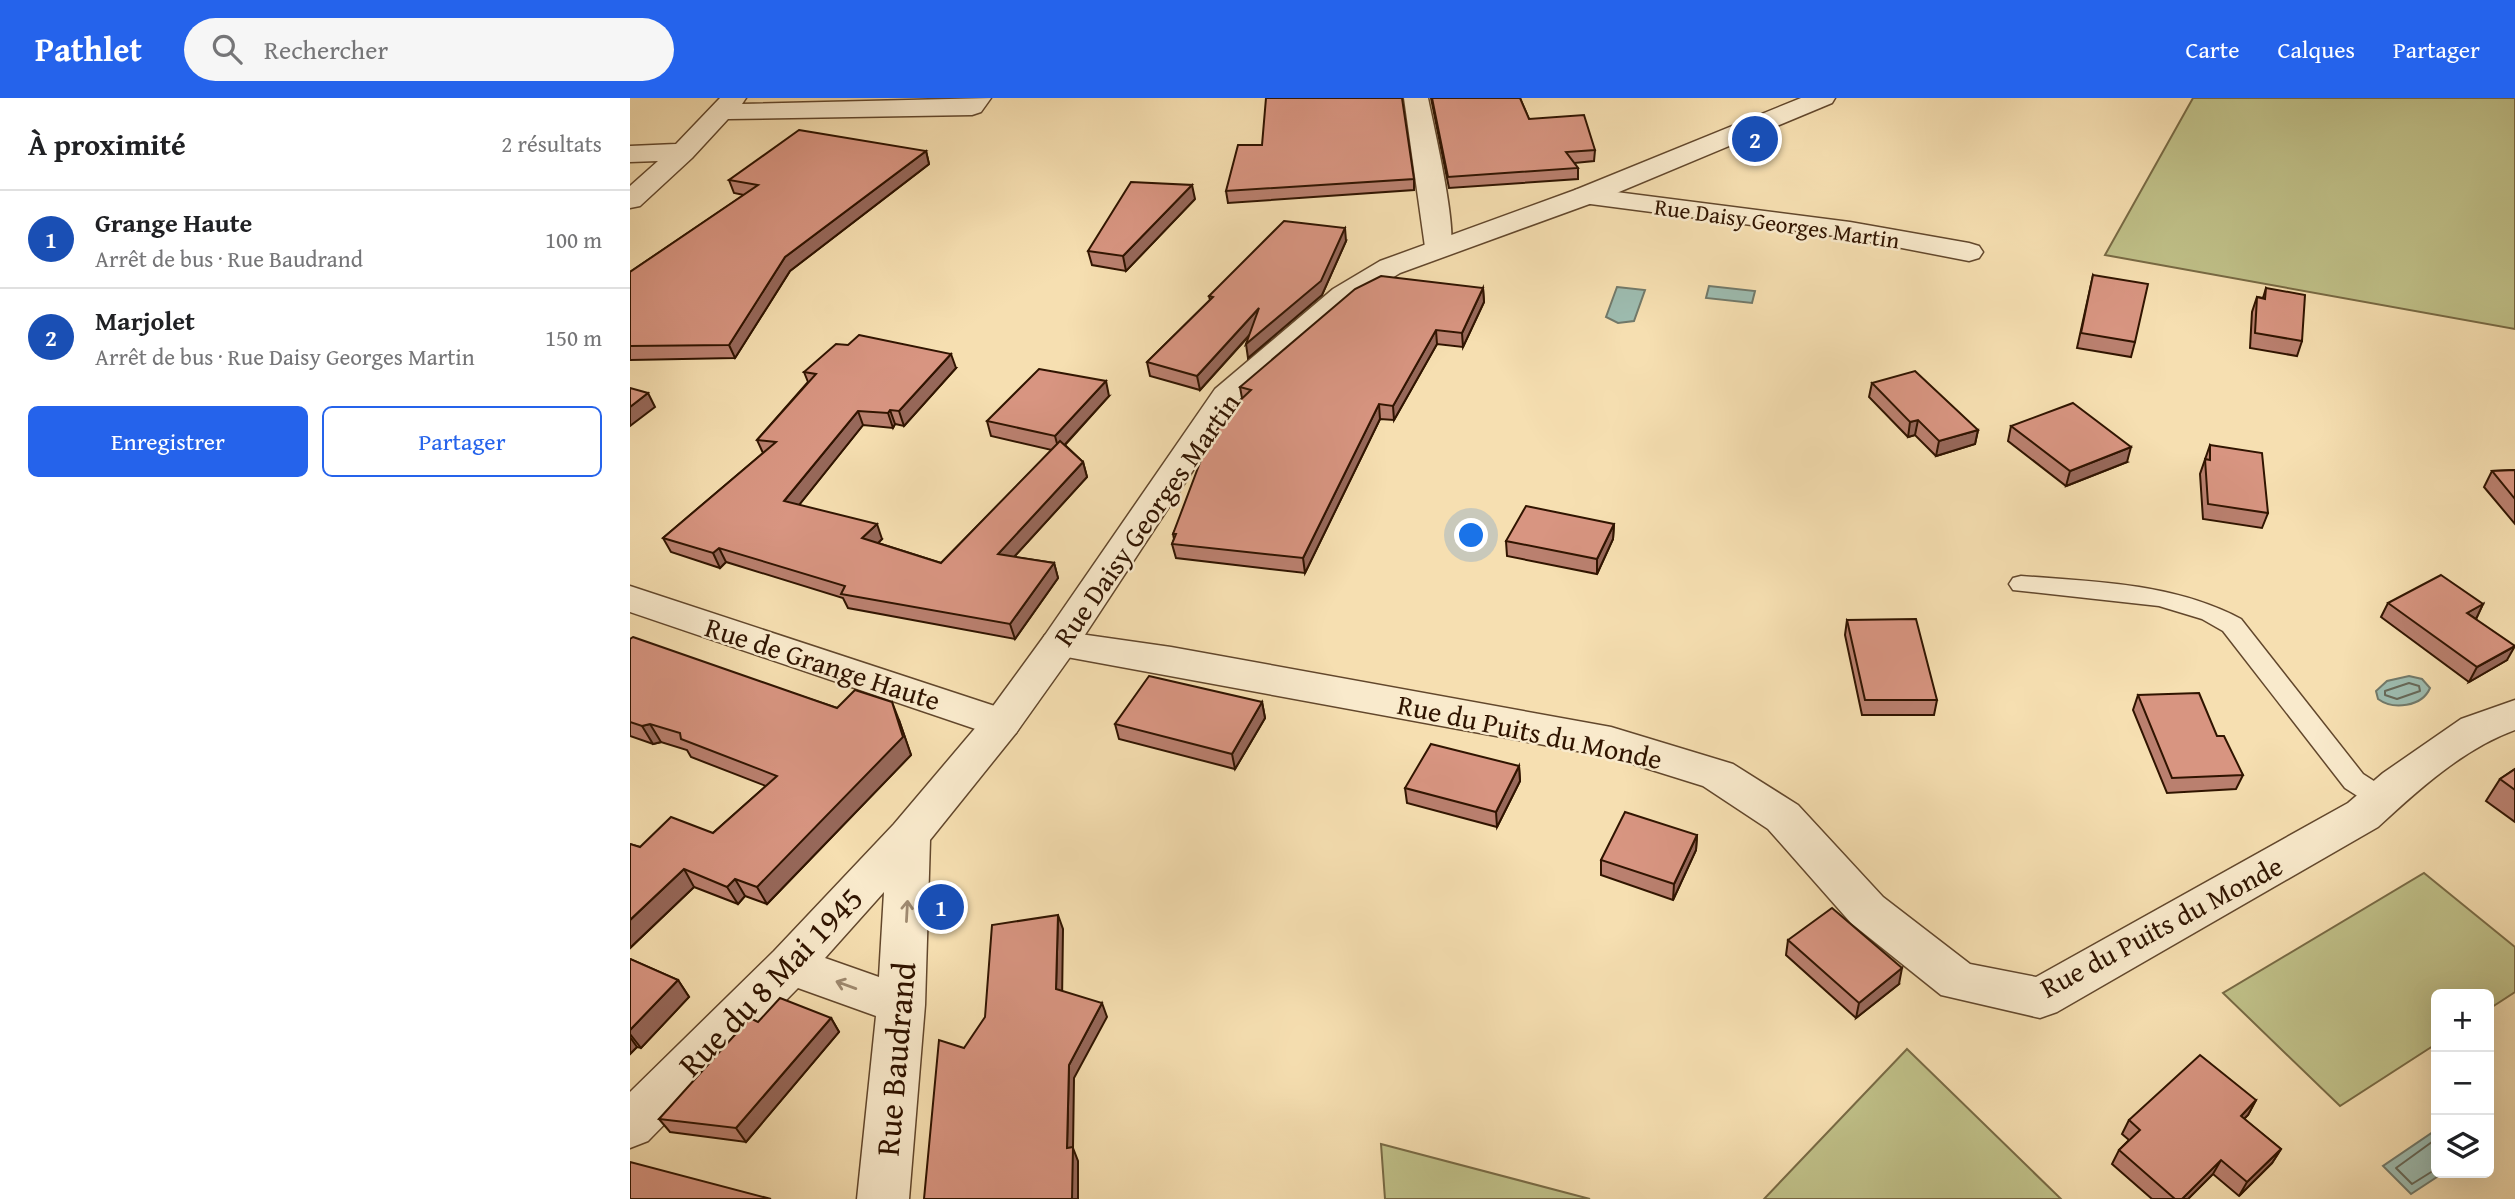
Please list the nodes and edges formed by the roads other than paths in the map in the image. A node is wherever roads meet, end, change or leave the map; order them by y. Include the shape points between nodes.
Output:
1 (979, 98) edge
2 (1416, 98) edge
3 (1823, 98) edge
4 (727, 105) edge
5 (683, 152) junction
6 (630, 153) edge
7 (1585, 196) junction
8 (630, 200) edge
9 (1439, 247) junction
10 (1969, 252) dead end
11 (2021, 584) dead end
12 (635, 606) edge
13 (1059, 643) junction
14 (2515, 715) edge
15 (1002, 723) junction
16 (2382, 799) junction
17 (909, 836) junction
18 (790, 965) junction
19 (901, 1005) junction
20 (630, 1125) edge
21 (883, 1199) edge

1 - 4 street via 972,107
2 - 9 street
3 - 7 street, Rue Daisy Georges Martin
4 - 5 street
5 - 6 street
5 - 8 street
7 - 9 street, Rue Daisy Georges Martin
7 - 10 street, Rue Daisy Georges Martin via 1850,230
9 - 13 street, Rue Daisy Georges Martin via 1390,267 1344,295 1226,396
11 - 16 lane via 2176,601 2215,614 2232,625 2354,781
12 - 15 street, Rue de Grange Haute
13 - 15 street, Rue Daisy Georges Martin
13 - 16 street, Rue du Puits du Monde via 1611,742 1718,775 1783,817 1867,910 1958,981 2040,998 2363,815
14 - 16 street, Rue du Puits du Monde via 2474,729
15 - 17 street, Rue Daisy Georges Martin
17 - 18 street, Rue du 8 Mai 1945
19 -> 17 street, Rue Baudrand
19 -> 18 street
18 - 20 street, Rue du 8 Mai 1945
19 - 21 street, Rue Baudrand

